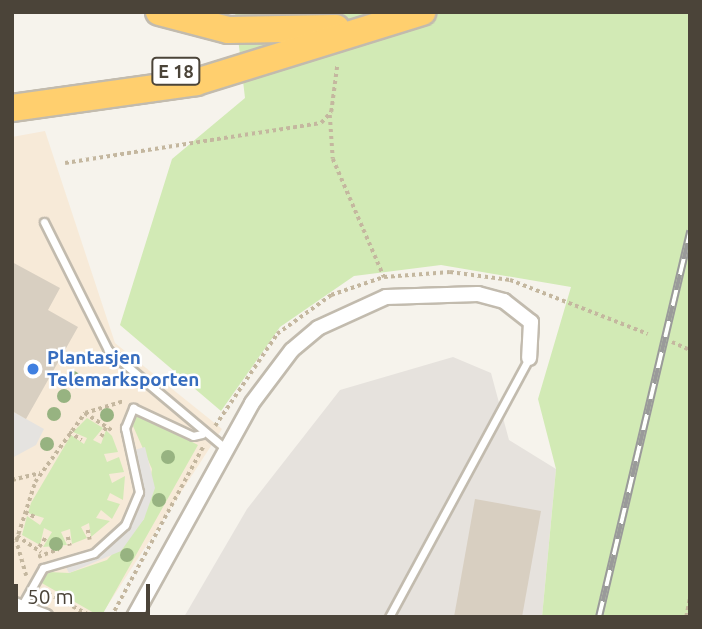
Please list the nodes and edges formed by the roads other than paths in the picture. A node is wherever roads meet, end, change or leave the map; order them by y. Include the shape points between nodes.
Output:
1 (159, 12) edge
2 (382, 12) edge
3 (422, 12) edge
4 (336, 28) junction
5 (12, 94) edge
6 (55, 105) junction
7 (12, 108) edge
8 (12, 117) edge
9 (44, 222) dead end
10 (529, 358) joint
11 (205, 436) junction
12 (226, 449) junction
13 (16, 605) edge
14 (46, 617) edge
15 (134, 617) edge
16 (389, 617) edge

1 - 4 highway, E 18 via 228,30
2 - 4 highway, E 18
3 - 6 highway, E 18 via 229,74
4 - 5 highway, E 18 via 190,69
6 - 7 highway, E 18
6 - 8 highway, E 18
9 - 11 lane via 108,349
10 - 12 street via 531,322 504,301 448,291 386,297 342,313 292,350
10 - 16 lane
11 - 12 lane
11 - 13 lane via 193,436 139,406 126,421 140,474 125,525 94,553 53,562 29,580
12 - 15 street
13 - 14 street

